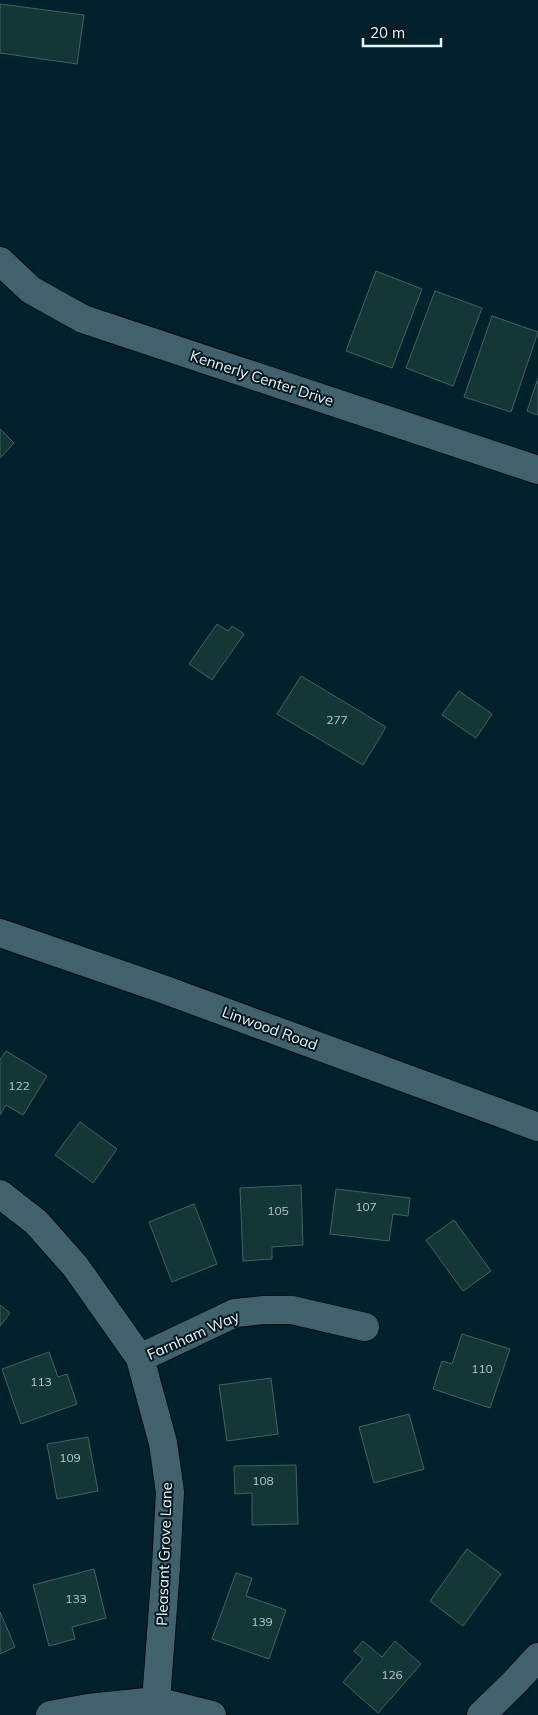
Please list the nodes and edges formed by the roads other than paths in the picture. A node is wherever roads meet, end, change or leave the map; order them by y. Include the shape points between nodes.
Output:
1 (0, 261) edge
2 (538, 470) edge
3 (0, 933) edge
4 (538, 1127) edge
5 (0, 1194) edge
6 (365, 1327) dead end
7 (140, 1358) junction
8 (538, 1657) edge
9 (156, 1701) junction
10 (50, 1715) edge
11 (212, 1715) edge
12 (481, 1715) edge

1 - 2 street, Kennerly Center Drive via 31,290 83,319
3 - 4 street, Linwood Road via 160,988
5 - 7 street, Pleasant Grove Lane via 36,1222 75,1266
6 - 7 street, Farnham Way via 292,1310 235,1313
7 - 9 street, Pleasant Grove Lane via 163,1444 170,1492
8 - 12 street
9 - 10 street
9 - 11 street

